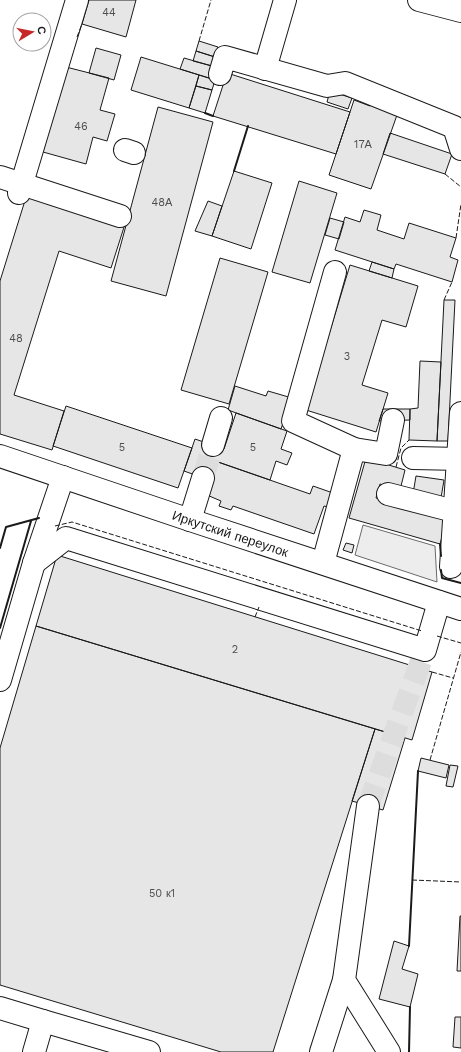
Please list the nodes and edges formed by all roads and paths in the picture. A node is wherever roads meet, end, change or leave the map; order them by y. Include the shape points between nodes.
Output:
1 (77, 0) edge
2 (285, 0) edge
3 (419, 0) edge
4 (461, 11) edge
5 (265, 69) junction
6 (220, 74) dead end
7 (461, 149) edge
8 (0, 177) edge
9 (20, 188) junction
10 (120, 216) dead end
11 (335, 272) dead end
12 (461, 413) edge
13 (221, 418) dead end
14 (393, 420) dead end
15 (213, 445) tunnel mouth
16 (354, 449) junction
17 (0, 456) edge
18 (413, 458) dead end
19 (459, 459) edge
20 (63, 477) junction
21 (203, 478) tunnel mouth
22 (388, 494) dead end
23 (454, 511) junction
24 (190, 520) junction
25 (34, 563) junction
26 (323, 563) junction
27 (451, 567) dead end
28 (439, 602) junction
29 (461, 609) edge
30 (0, 680) edge
31 (368, 806) tunnel mouth
32 (344, 980) junction
33 (0, 1008) edge
34 (43, 1021) junction
35 (34, 1052) edge
36 (149, 1052) edge
37 (321, 1052) edge
38 (389, 1052) edge

1 - 9 street
2 - 5 street
3 - 4 street
5 - 6 street via 225,57
5 - 7 street via 327,86 345,83 454,126
8 - 9 street
9 - 10 street
11 - 16 street via 293,421
12 - 19 street
13 - 15 street
14 - 16 street via 386,454
16 - 26 street
17 - 20 street, Иркутский переулок
18 - 19 street
19 - 23 street
20 - 24 street, Иркутский переулок
20 - 25 street
21 - 24 street
22 - 23 street
23 - 27 street
24 - 26 street, Иркутский переулок
25 - 28 street via 66,538 425,650
25 - 30 street
26 - 28 street, Иркутский переулок
28 - 29 street, Иркутский переулок
31 - 32 street
32 - 37 street
32 - 38 street
33 - 34 street
34 - 35 street
34 - 36 street

